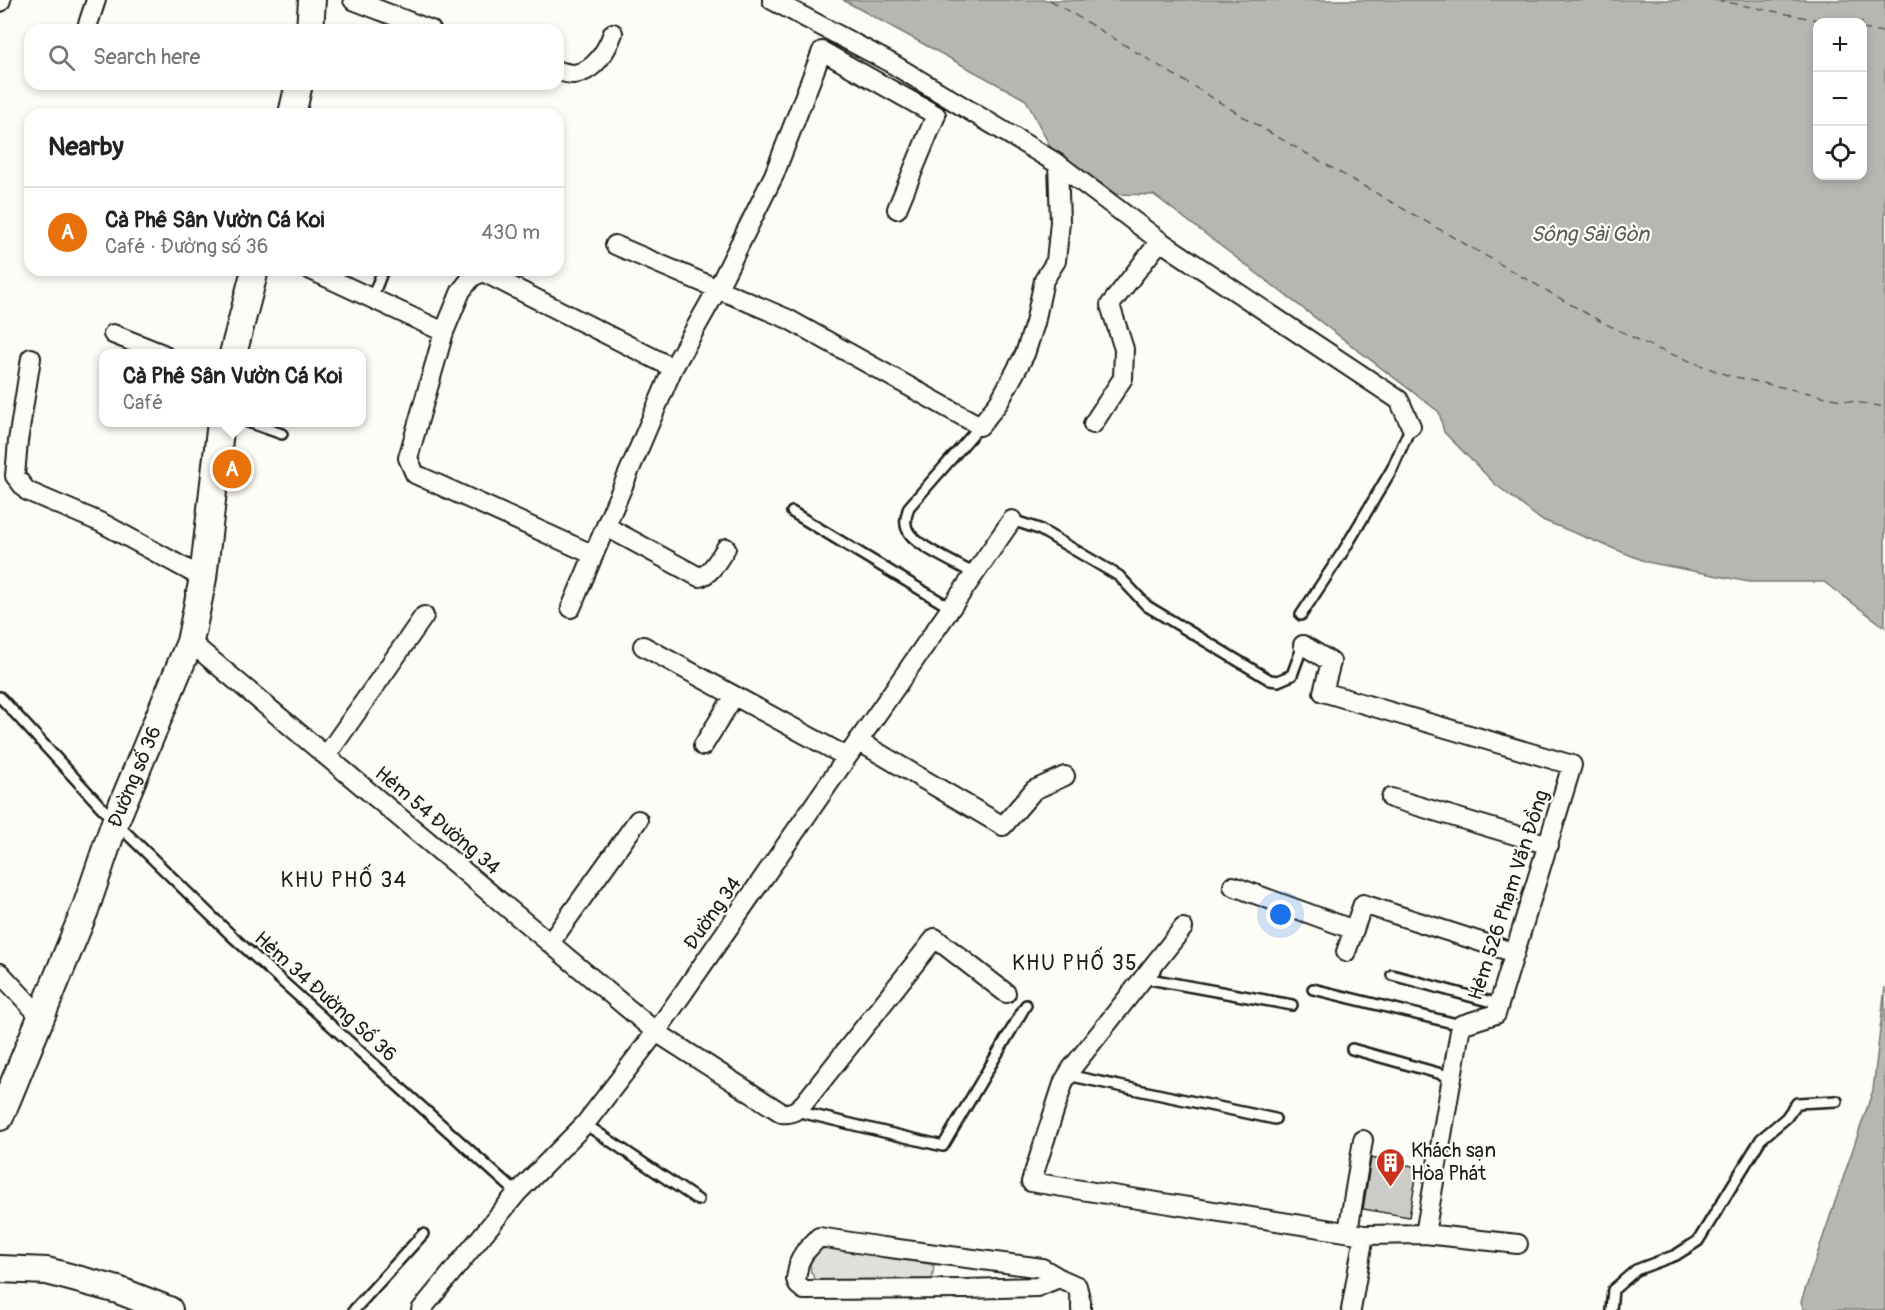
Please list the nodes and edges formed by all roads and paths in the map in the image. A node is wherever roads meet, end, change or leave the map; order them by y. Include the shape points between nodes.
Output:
1 (96, 0) edge
2 (312, 0) edge
3 (353, 0) edge
4 (772, 0) edge
5 (88, 24) edge
6 (310, 24) edge
7 (415, 24) edge
8 (614, 33) dead end
9 (564, 72) edge
10 (298, 90) edge
11 (293, 108) edge
12 (1058, 164) junction
13 (897, 209) dead end
14 (1160, 241) junction
15 (615, 245) dead end
16 (253, 276) edge
17 (324, 276) edge
18 (381, 276) edge
19 (474, 276) edge
20 (491, 276) edge
21 (718, 288) junction
22 (372, 298) junction
23 (444, 332) junction
24 (113, 334) dead end
25 (150, 349) edge
26 (234, 349) edge
27 (31, 358) dead end
28 (673, 368) junction
29 (1094, 424) dead end
30 (980, 426) junction
31 (1411, 426) joint
32 (221, 427) edge
33 (264, 427) edge
34 (282, 434) dead end
35 (792, 512) dead end
36 (1012, 520) joint
37 (607, 527) junction
38 (726, 548) dead end
39 (585, 551) dead end
40 (975, 574) junction
41 (203, 578) junction
42 (572, 608) dead end
43 (951, 608) junction
44 (1301, 615) dead end
45 (424, 616) dead end
46 (190, 642) junction
47 (1303, 645) joint
48 (643, 646) dead end
49 (734, 696) junction
50 (0, 697) edge
51 (858, 741) junction
52 (703, 746) dead end
53 (326, 756) junction
54 (847, 757) junction
55 (1065, 776) dead end
56 (1391, 798) dead end
57 (638, 820) dead end
58 (115, 822) junction
59 (1549, 844) junction
60 (1233, 886) dead end
61 (1183, 927) dead end
62 (1354, 930) junction
63 (550, 943) junction
64 (1346, 952) dead end
65 (1515, 953) junction
66 (0, 973) edge
67 (1392, 975) dead end
68 (1143, 978) junction
69 (1313, 989) dead end
70 (1006, 993) dead end
71 (1499, 1004) junction
72 (1026, 1005) dead end
73 (1292, 1005) dead end
74 (41, 1017) junction
75 (1461, 1025) junction
76 (656, 1032) junction
77 (1352, 1049) dead end
78 (1067, 1075) junction
79 (1452, 1077) junction
80 (1837, 1101) dead end
81 (796, 1111) junction
82 (0, 1118) edge
83 (1275, 1119) dead end
84 (585, 1124) junction
85 (1363, 1140) dead end
86 (516, 1193) junction
87 (699, 1200) dead end
88 (1356, 1233) junction
89 (423, 1234) dead end
90 (1425, 1234) junction
91 (1518, 1244) dead end
92 (0, 1269) edge
93 (1059, 1278) junction
94 (169, 1310) edge
95 (354, 1310) edge
96 (422, 1310) edge
97 (1081, 1310) edge
98 (1351, 1310) edge
99 (1611, 1310) edge

1 - 5 street
2 - 6 main road
3 - 7 street
4 - 12 street via 891,63
8 - 9 street via 607,50 585,70
10 - 11 main road
12 - 14 street
12 - 30 street via 1060,222 1056,261 1044,280 1025,354 999,402
13 - 21 street via 936,115 822,51 774,175
14 - 29 street via 1110,306 1124,349 1123,378
14 - 31 street via 1399,400
15 - 21 street
16 - 26 main road
17 - 22 street
18 - 22 lane
19 - 23 street via 460,291
20 - 28 street
21 - 28 street
21 - 30 street via 788,320
22 - 23 street
23 - 39 street via 408,458 415,474
24 - 25 street
27 - 41 street via 15,476 21,484 27,491 102,523
28 - 37 street
30 - 40 lane via 909,507 905,520 909,533 918,542
31 - 44 lane via 1392,469
32 - 41 main road, Đường số 36
33 - 34 lane
35 - 43 lane
36 - 40 street, Đường 34
36 - 47 lane via 1039,529 1119,576 1147,606 1270,680 1292,675
37 - 38 street via 699,577 709,573
37 - 42 street
40 - 43 street, Đường 34
41 - 46 main road, Đường số 36
43 - 51 street, Đường 34
45 - 53 street
46 - 53 street, Hẻm 54 Đường 34
46 - 58 main road, Đường số 36
47 - 59 street, Hẻm 526 Phạm Văn Đồng via 1331,662 1323,692 1572,765
48 - 49 street
49 - 52 street
49 - 54 street
50 - 58 lane, Hẻm 34 Đường Số 36
51 - 54 street, Đường 34
51 - 55 street via 1003,826 1034,790
53 - 63 street, Hẻm 54 Đường 34
54 - 76 street, Đường 34
56 - 59 street
57 - 63 street
58 - 74 main road, Đường số 36 via 85,910
58 - 86 lane, Hẻm 34 Đường Số 36 via 233,937
59 - 65 street, Hẻm 526 Phạm Văn Đồng
60 - 62 street
61 - 68 street
62 - 64 street
62 - 65 street via 1363,904
63 - 76 street, Hẻm 54 Đường 34
65 - 71 street, Hẻm 526 Phạm Văn Đồng
66 - 74 street
67 - 71 lane
68 - 73 lane
68 - 78 street
69 - 75 lane
70 - 81 street via 935,938
71 - 75 street, Hẻm 526 Phạm Văn Đồng via 1496,1014
72 - 81 lane via 943,1146
74 - 82 main road, Đường số 36
75 - 79 street, Hẻm 526 Phạm Văn Đồng
76 - 81 street, Hẻm 54 Đường 34 via 782,1113
76 - 84 street, Đường 34
77 - 79 lane
78 - 83 lane
78 - 88 street via 1030,1182
79 - 90 street, Hẻm 526 Phạm Văn Đồng
80 - 99 lane via 1797,1103 1761,1139 1698,1241 1676,1255 1636,1270 1613,1290
84 - 86 street, Đường 34
84 - 87 lane
85 - 88 street
86 - 96 street, Đường 34
88 - 90 street
88 - 98 street
89 - 95 lane
90 - 91 street
92 - 94 main road via 46,1271 118,1290
93 - 93 street via 1042,1268 819,1237 804,1253 796,1279 804,1290 838,1291 1037,1287
93 - 97 street via 1077,1286

